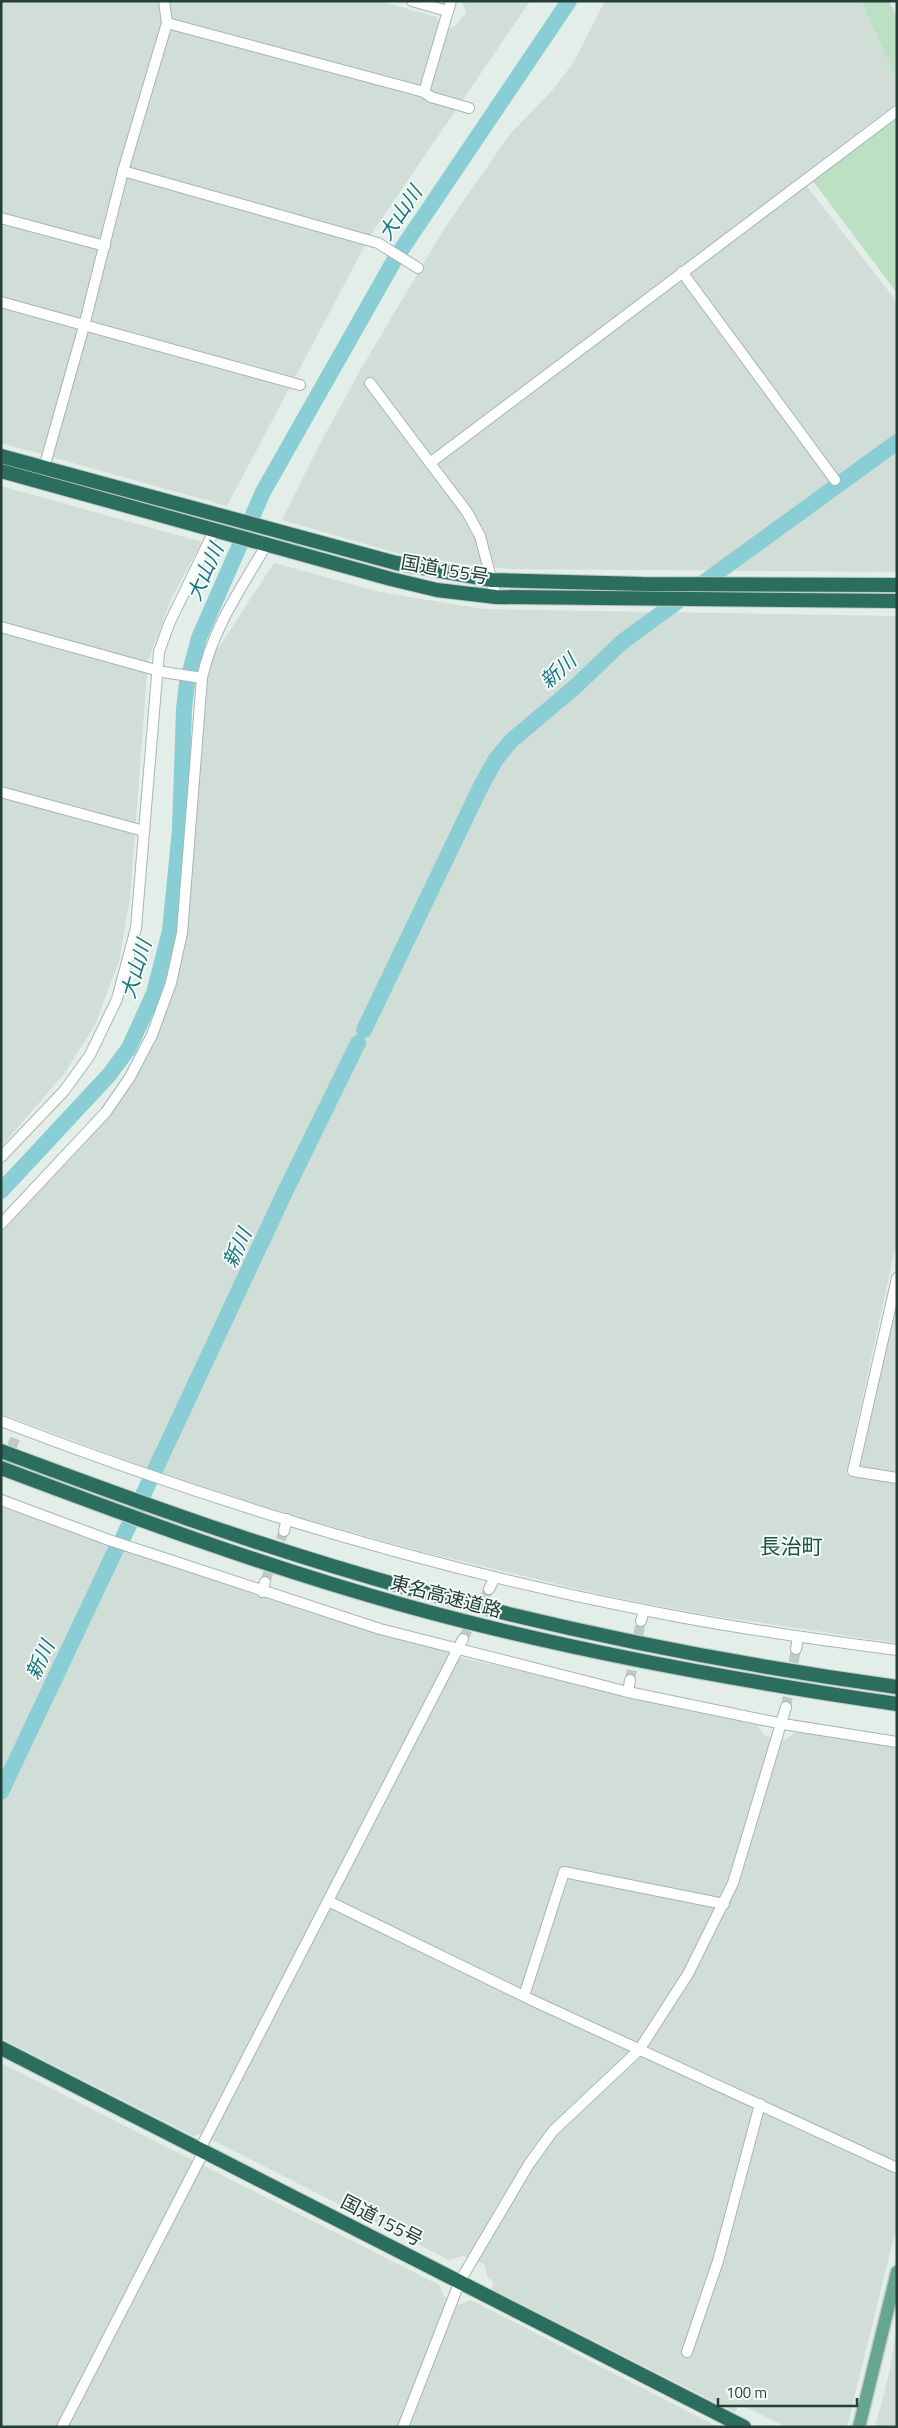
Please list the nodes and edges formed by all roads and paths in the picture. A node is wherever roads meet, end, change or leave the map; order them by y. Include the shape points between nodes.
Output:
1 (164, 1) edge
2 (412, 1) edge
3 (449, 6) edge
4 (167, 23) junction
5 (424, 92) junction
6 (470, 108) dead end
7 (897, 111) edge
8 (123, 171) junction
9 (1, 218) edge
10 (105, 246) junction
11 (414, 266) dead end
12 (682, 272) junction
13 (1, 302) edge
14 (84, 326) junction
15 (370, 382) dead end
16 (300, 385) dead end
17 (1, 456) edge
18 (430, 463) junction
19 (44, 468) junction
20 (1, 471) edge
21 (835, 480) dead end
22 (215, 529) junction
23 (267, 544) junction
24 (492, 580) junction
25 (897, 585) edge
26 (496, 596) junction
27 (897, 601) edge
28 (1, 627) edge
29 (160, 671) junction
30 (199, 678) junction
31 (1, 792) edge
32 (144, 831) junction
33 (1, 1157) edge
34 (1, 1224) edge
35 (897, 1278) edge
36 (1, 1421) edge
37 (1, 1451) edge
38 (1, 1468) edge
39 (897, 1478) edge
40 (1, 1500) edge
41 (287, 1519) junction
42 (284, 1531) tunnel mouth
43 (495, 1577) junction
44 (489, 1589) tunnel mouth
45 (644, 1610) junction
46 (641, 1621) tunnel mouth
47 (798, 1636) junction
48 (463, 1639) tunnel mouth
49 (796, 1649) tunnel mouth
50 (458, 1650) junction
51 (897, 1650) edge
52 (630, 1680) tunnel mouth
53 (897, 1687) edge
54 (628, 1692) junction
55 (897, 1704) edge
56 (786, 1707) tunnel mouth
57 (783, 1724) junction
58 (897, 1742) edge
59 (328, 1901) junction
60 (724, 1904) junction
61 (524, 1996) junction
62 (1, 2048) edge
63 (639, 2050) junction
64 (760, 2104) junction
65 (202, 2150) junction
66 (897, 2168) edge
67 (897, 2272) edge
68 (460, 2281) junction
69 (687, 2352) dead end
70 (62, 2427) edge
71 (403, 2427) edge
72 (744, 2427) edge
73 (859, 2427) edge

1 - 4 street
2 - 3 street
3 - 5 street
4 - 5 street
4 - 8 street
5 - 6 street
7 - 12 street
8 - 10 street
8 - 11 street via 382,245
9 - 10 street
10 - 14 street
12 - 18 street
12 - 21 street
13 - 14 street
14 - 16 street
14 - 19 street
15 - 18 street
17 - 19 highway, 国道155号
18 - 24 street via 467,512 480,536
19 - 24 highway, 国道155号 via 396,563
20 - 22 highway, 国道155号
22 - 23 highway, 国道155号
22 - 29 street via 169,624 159,652
23 - 26 highway, 国道155号 via 437,590
23 - 30 street via 221,622
24 - 25 highway, 国道155号
24 - 26 street
26 - 27 highway, 国道155号
28 - 29 street
29 - 30 street
29 - 32 street
30 - 34 street via 182,932 171,983 152,1035 130,1077 106,1112
31 - 32 street
32 - 33 street via 136,928 117,999 90,1055 64,1091
35 - 39 street via 852,1471
36 - 41 street via 18,1432
37 - 53 highway, 東名高速道路 via 126,1498 408,1588 587,1632
38 - 55 highway, 東名高速道路 via 145,1522 305,1576 404,1605 704,1673
40 - 50 street via 109,1540 263,1587 380,1630
41 - 42 street
41 - 43 street
43 - 44 street
43 - 45 street
45 - 46 street
45 - 47 street
47 - 49 street
47 - 51 street
48 - 50 street
50 - 54 street
50 - 59 street
52 - 54 street
54 - 57 street
56 - 57 street
57 - 58 street
57 - 60 street
59 - 61 street
59 - 65 street
60 - 61 street via 564,1872
60 - 63 street via 688,1974
61 - 63 street
62 - 65 highway, 国道155号
63 - 64 street
63 - 68 street via 553,2131
64 - 66 street
64 - 69 street via 718,2261
65 - 68 highway, 国道155号
65 - 70 street
67 - 73 main road
68 - 71 street
68 - 72 highway, 国道155号

